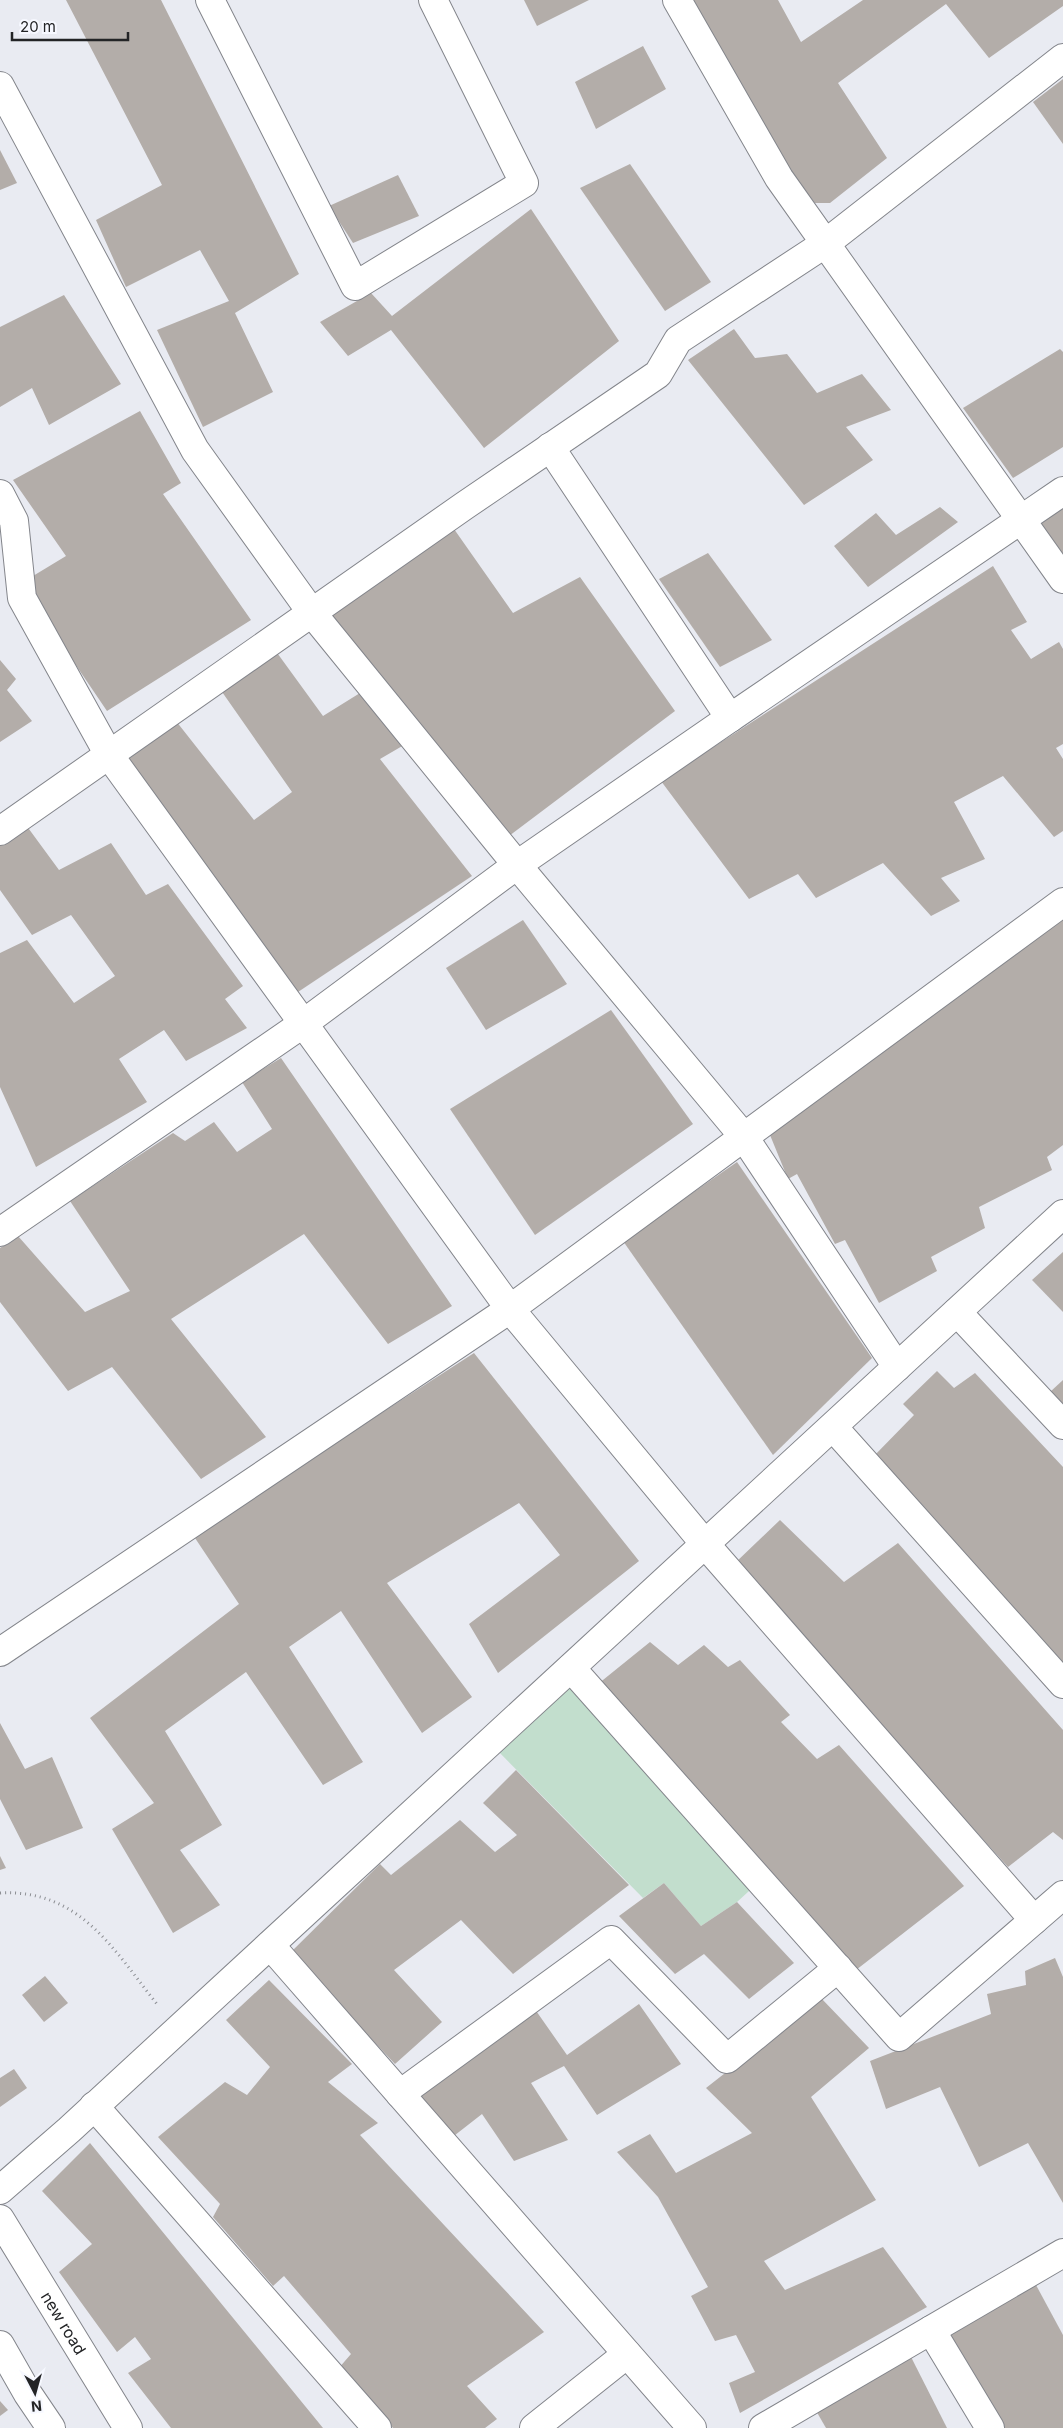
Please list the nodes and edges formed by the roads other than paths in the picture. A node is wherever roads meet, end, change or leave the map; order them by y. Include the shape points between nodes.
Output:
1 (210, 0) edge
2 (433, 0) edge
3 (677, 0) edge
4 (1063, 58) edge
5 (0, 86) edge
6 (826, 243) junction
7 (550, 448) junction
8 (1063, 491) edge
9 (0, 494) edge
10 (1021, 520) junction
11 (1063, 579) edge
12 (312, 613) junction
13 (730, 718) junction
14 (109, 755) junction
15 (0, 830) edge
16 (517, 865) junction
17 (1063, 902) edge
18 (304, 1023) junction
19 (744, 1137) junction
20 (1063, 1214) edge
21 (0, 1232) edge
22 (510, 1309) junction
23 (957, 1312) junction
24 (897, 1367) junction
25 (1063, 1425) edge
26 (833, 1427) junction
27 (705, 1544) junction
28 (0, 1652) edge
29 (571, 1668) junction
30 (1063, 1684) edge
31 (1063, 1895) edge
32 (1034, 1920) junction
33 (270, 1945) junction
34 (838, 1968) junction
35 (400, 2094) junction
36 (94, 2106) junction
37 (0, 2190) edge
38 (0, 2220) edge
39 (1063, 2252) edge
40 (931, 2330) junction
41 (0, 2345) edge
42 (627, 2354) junction
43 (806, 2416) edge
44 (51, 2428) edge
45 (128, 2428) edge
46 (377, 2428) edge
47 (534, 2428) edge
48 (692, 2428) edge
49 (763, 2428) edge
50 (990, 2428) edge

1 - 2 street via 355,286 524,183
3 - 6 street via 780,178
4 - 6 street
5 - 12 street via 195,450
6 - 7 street via 678,340 658,374
6 - 10 street
7 - 12 street
7 - 13 street
8 - 10 street
9 - 14 street via 14,521 22,598
10 - 11 street
10 - 13 street
12 - 14 street
12 - 16 street
13 - 16 street
14 - 15 street
14 - 18 street
16 - 18 street
16 - 19 street
17 - 19 street
18 - 21 street
18 - 22 street
19 - 22 street
19 - 24 street
20 - 23 street
22 - 27 street
22 - 28 street
23 - 24 street
23 - 25 street
24 - 26 street
26 - 27 street
26 - 30 street
27 - 29 street
27 - 32 street
29 - 33 street
29 - 34 street
31 - 32 street
32 - 34 street via 899,2037
33 - 35 street
33 - 36 street
34 - 35 street via 727,2059 611,1940
35 - 42 street
36 - 37 street
36 - 46 street
38 - 45 street, new road
39 - 40 street
40 - 43 street
40 - 50 street
41 - 44 street
42 - 47 street
42 - 48 street
43 - 49 street

